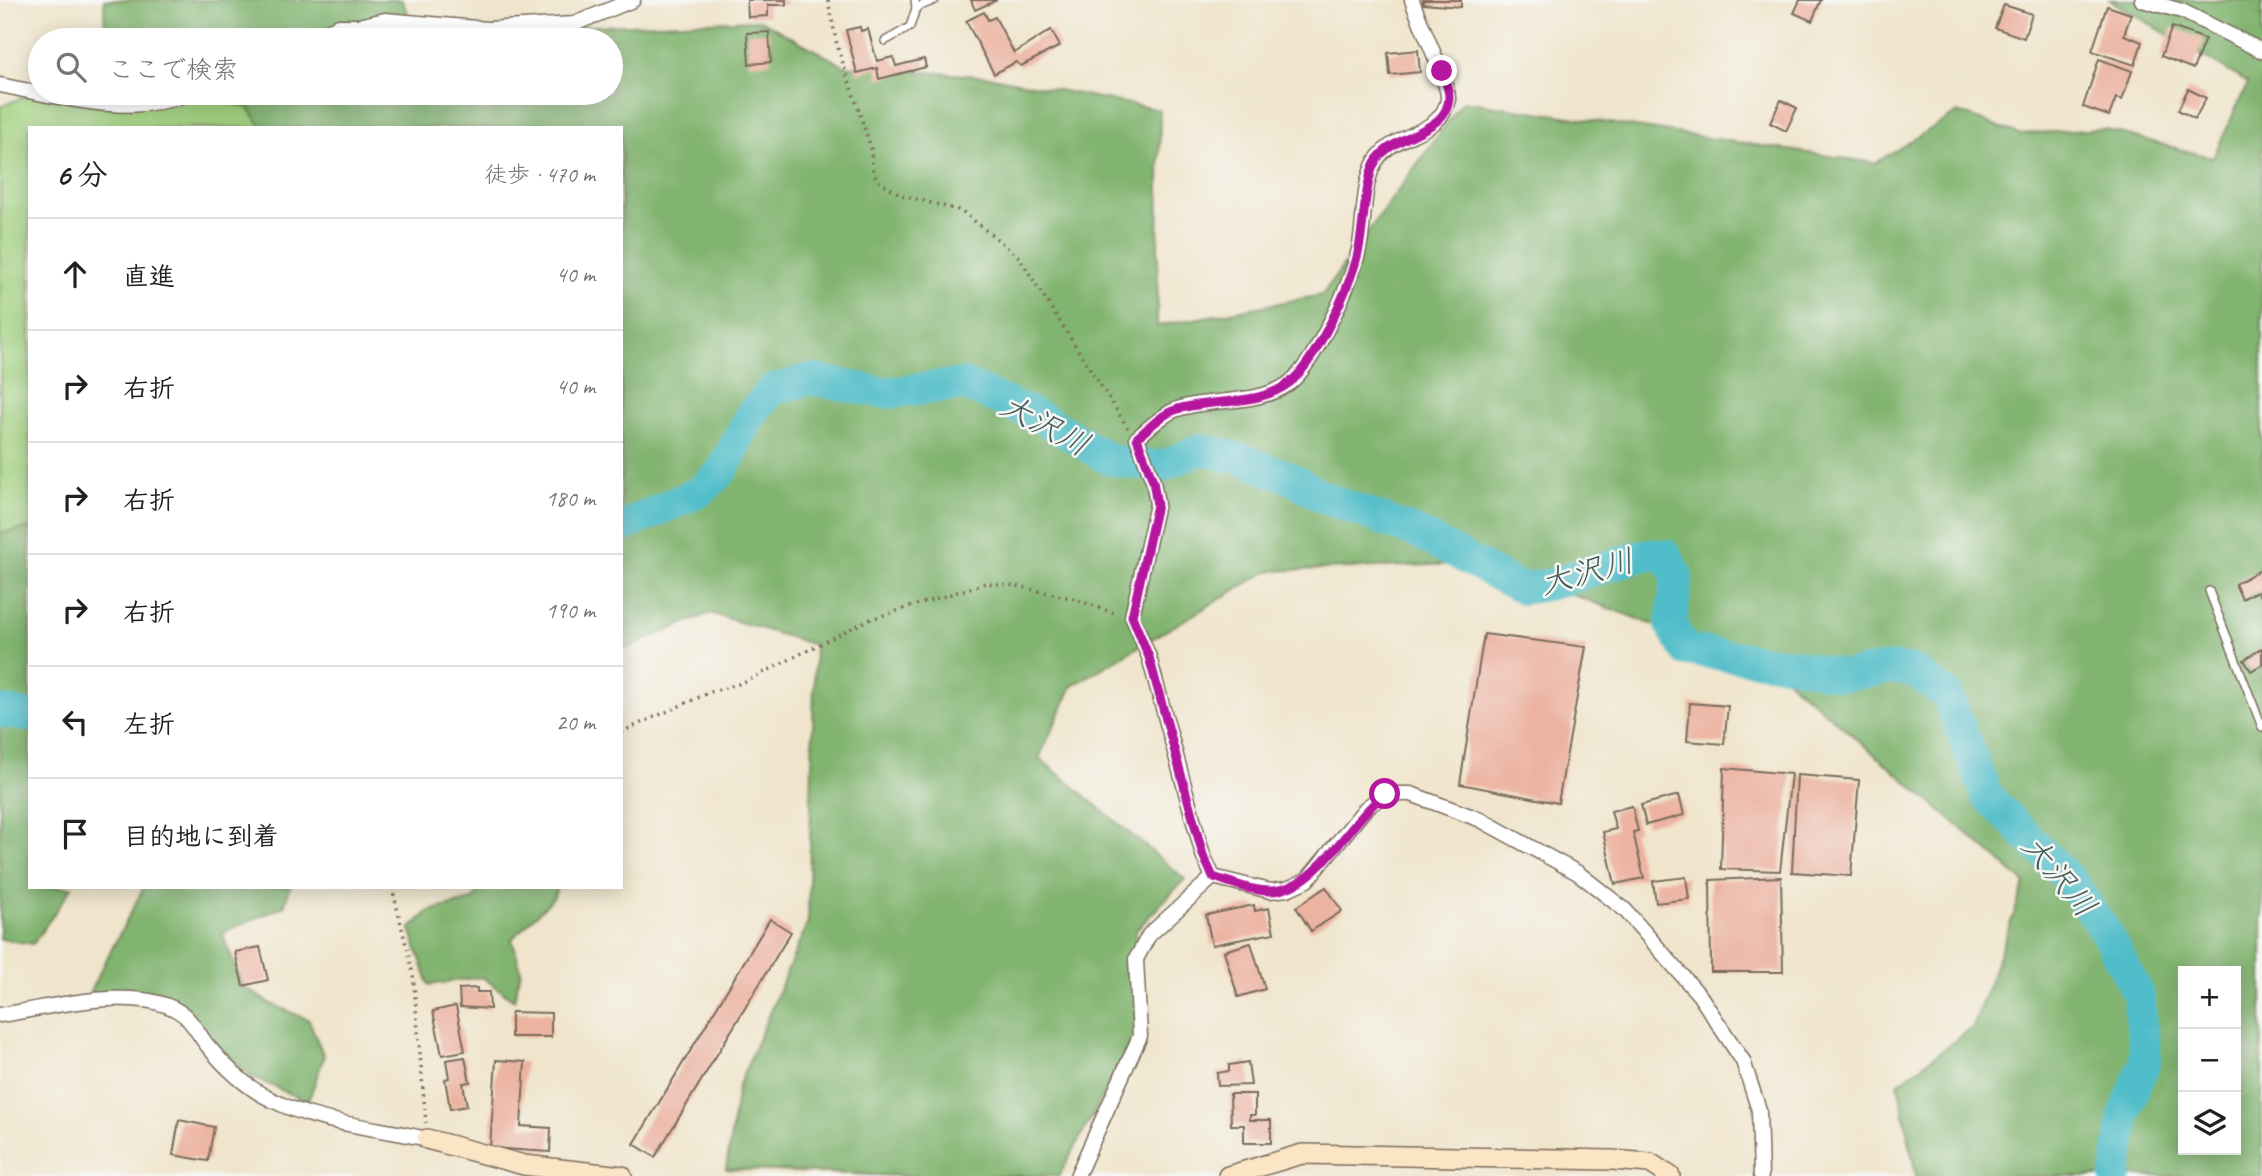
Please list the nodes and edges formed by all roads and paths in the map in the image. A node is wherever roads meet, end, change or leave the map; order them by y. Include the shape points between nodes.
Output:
1 (633, 0) edge
2 (828, 0) edge
3 (935, 0) edge
4 (1412, 0) edge
5 (2142, 0) edge
6 (915, 4) edge
7 (334, 28) edge
8 (477, 28) edge
9 (505, 28) edge
10 (885, 41) dead end
11 (2261, 50) edge
12 (0, 85) edge
13 (28, 90) edge
14 (1137, 438) junction
15 (2209, 592) dead end
16 (1132, 616) junction
17 (2262, 727) edge
18 (623, 731) edge
19 (1213, 877) junction
20 (392, 889) edge
21 (0, 1015) edge
22 (427, 1139) junction
23 (622, 1176) edge
24 (1077, 1176) edge
25 (1228, 1176) edge
26 (1670, 1176) edge
27 (1761, 1176) edge

1 - 9 street via 574,24
2 - 14 path via 877,180 901,195 962,211 1018,256
3 - 6 lane
4 - 14 street via 1449,96 1444,115 1429,127 1399,139 1381,152 1373,165 1349,282 1307,364 1288,384 1259,395 1174,410
5 - 11 street via 2182,11
6 - 10 lane via 910,27
7 - 8 street via 385,20
12 - 13 street
14 - 16 street via 1157,505
15 - 17 lane
16 - 18 path via 1017,586 986,583 868,620 745,682
16 - 19 street via 1149,657
19 - 24 street via 1149,935 1136,958 1140,1036
19 - 27 street via 1270,891 1307,880 1366,808 1385,794 1410,794 1481,820 1566,866 1625,910 1700,996 1743,1061 1759,1110
20 - 22 path via 413,974
21 - 22 street via 104,1000 160,1004 184,1015 226,1068 272,1100 311,1116
22 - 23 street via 524,1165
25 - 26 street via 1302,1154 1612,1160 1650,1163

